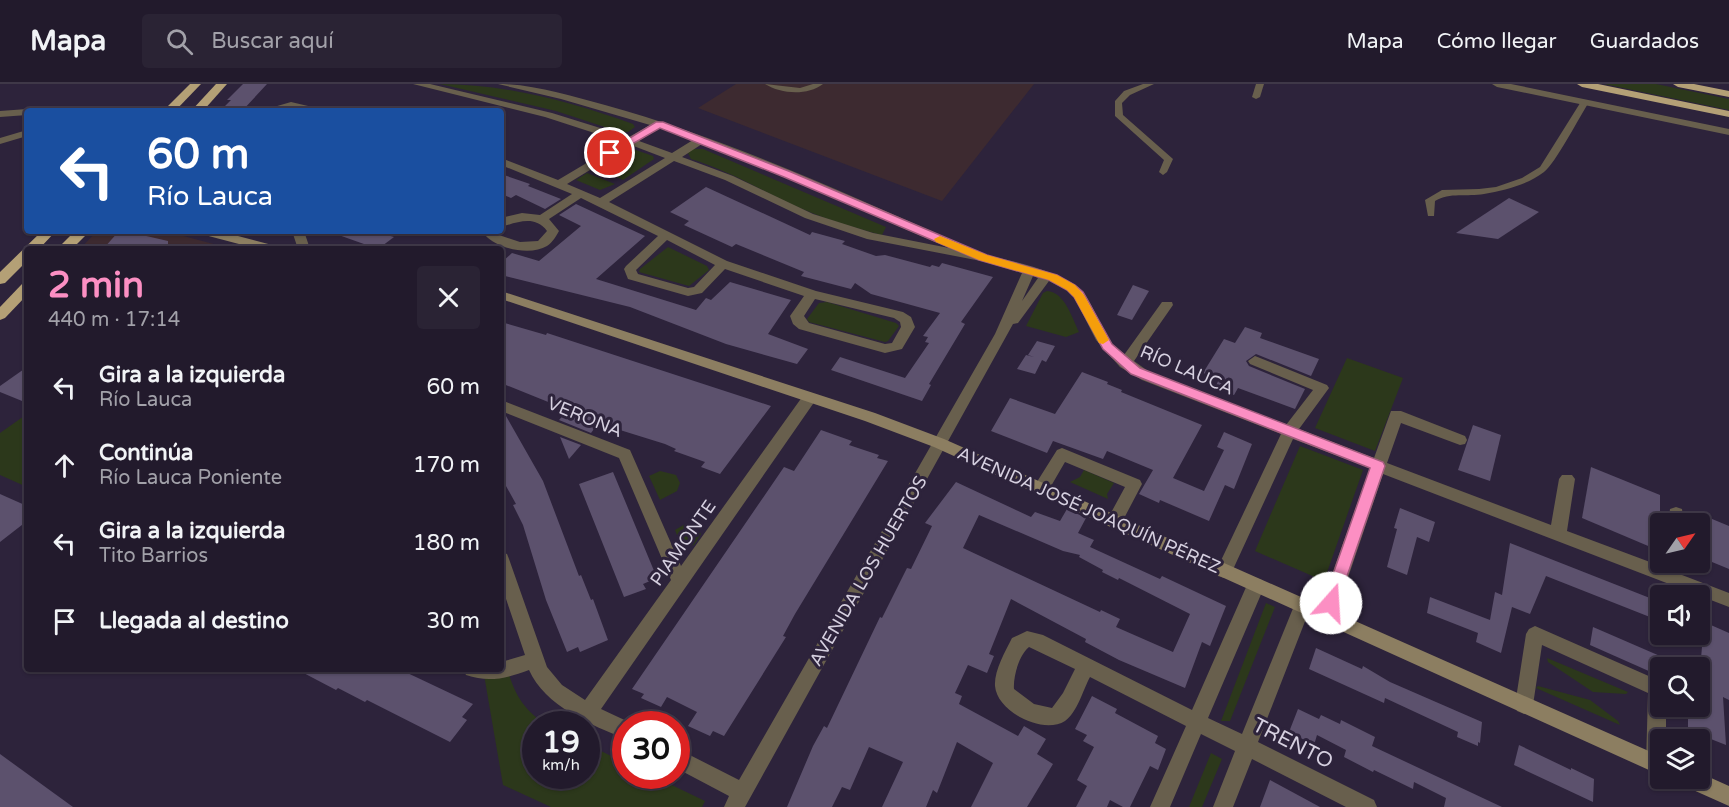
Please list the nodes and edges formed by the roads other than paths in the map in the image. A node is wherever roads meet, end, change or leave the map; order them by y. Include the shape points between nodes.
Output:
1 (196, 84) edge
2 (222, 84) edge
3 (418, 84) edge
4 (503, 84) edge
5 (768, 84) edge
6 (819, 84) edge
7 (1150, 84) edge
8 (1260, 84) edge
9 (1497, 84) edge
10 (1582, 84) edge
11 (1678, 84) edge
12 (1729, 94) edge
13 (1256, 97) dead end
14 (1585, 102) junction
15 (172, 108) edge
16 (200, 108) edge
17 (278, 108) edge
18 (304, 108) edge
19 (24, 112) edge
20 (0, 114) edge
21 (1729, 114) edge
22 (659, 124) junction
23 (1729, 132) edge
24 (24, 134) edge
25 (701, 140) junction
26 (0, 141) edge
27 (630, 141) junction
28 (674, 157) junction
29 (504, 162) edge
30 (1163, 172) dead end
31 (560, 184) junction
32 (581, 193) junction
33 (600, 202) junction
34 (1431, 214) dead end
35 (504, 221) edge
36 (539, 221) junction
37 (46, 234) edge
38 (80, 234) edge
39 (216, 234) edge
40 (491, 234) edge
41 (666, 235) junction
42 (34, 246) edge
43 (71, 246) edge
44 (261, 246) edge
45 (24, 256) edge
46 (983, 258) junction
47 (723, 264) junction
48 (1031, 270) junction
49 (1046, 275) junction
50 (0, 280) edge
51 (24, 290) edge
52 (812, 294) junction
53 (504, 296) edge
54 (1167, 306) dead end
55 (0, 315) edge
56 (1002, 334) junction
57 (1255, 361) dead end
58 (1125, 364) junction
59 (810, 397) junction
60 (504, 406) edge
61 (1289, 432) junction
62 (1460, 440) dead end
63 (939, 443) junction
64 (1378, 466) junction
65 (1567, 479) dead end
66 (1041, 489) junction
67 (1114, 522) junction
68 (1558, 535) junction
69 (1650, 564) edge
70 (504, 568) edge
71 (1224, 571) junction
72 (1678, 573) edge
73 (680, 582) junction
74 (1256, 585) junction
75 (1729, 600) edge
76 (1302, 606) junction
77 (1326, 616) junction
78 (535, 659) junction
79 (1086, 666) junction
80 (504, 670) edge
81 (1524, 705) junction
82 (588, 711) joint
83 (1196, 721) junction
84 (1658, 729) edge
85 (1247, 746) junction
86 (1650, 761) edge
87 (690, 767) edge
88 (1710, 787) edge
89 (1729, 796) edge
90 (738, 800) edge
91 (1160, 807) edge
92 (1223, 807) edge
93 (1367, 807) edge

1 - 15 highway
2 - 16 highway
3 - 27 street, RÍO LAUCA
4 - 22 street via 599,105
5 - 6 lane via 797,91
7 - 30 lane via 1127,93 1119,103 1119,116 1169,159
8 - 13 lane
9 - 14 street
10 - 21 highway
11 - 12 highway
14 - 23 street
14 - 34 lane via 1543,170 1489,191 1437,195 1430,200
17 - 18 street
19 - 20 street
22 - 25 street
22 - 27 street
24 - 26 street
25 - 28 street
25 - 46 street
27 - 28 street, RÍO LAUCA
27 - 31 street
28 - 33 street
28 - 46 street, RÍO LAUCA via 842,227
29 - 31 street
31 - 32 street
32 - 33 street
32 - 36 street
33 - 41 street
35 - 36 street via 516,215
36 - 40 street via 550,225 553,231 533,248
37 - 42 highway
38 - 43 highway
39 - 44 main road
41 - 47 street
41 - 47 street via 630,269 632,276 688,292 698,290
45 - 50 highway
46 - 48 street, RÍO LAUCA
47 - 52 street
48 - 49 street, RÍO LAUCA
48 - 56 street, AVENIDA LOS HUERTOS
49 - 56 street, AVENIDA LOS HUERTOS
49 - 58 street, RÍO LAUCA via 1079,295 1107,346
51 - 55 highway
52 - 52 street via 898,315 908,327 897,346 885,349 804,326 797,316
53 - 59 main road, AVENIDA JOSÉ JOAQUÍN PÉREZ
54 - 58 street
56 - 63 street, AVENIDA LOS HUERTOS
57 - 61 street via 1322,388
58 - 61 street, RÍO LAUCA via 1147,377
59 - 63 main road, AVENIDA JOSÉ JOAQUÍN PÉREZ
59 - 73 street, PIAMONTE
60 - 73 street, VERONA via 625,454
61 - 64 street, RÍO LAUCA
61 - 71 street
62 - 64 street via 1396,415
63 - 66 main road, AVENIDA JOSÉ JOAQUÍN PÉREZ
63 - 90 street, AVENIDA LOS HUERTOS
64 - 68 street, RÍO LAUCA
64 - 77 street
65 - 68 street
66 - 67 main road, AVENIDA JOSÉ JOAQUÍN PÉREZ
66 - 67 street via 1062,454 1134,484
67 - 71 main road, AVENIDA JOSÉ JOAQUÍN PÉREZ
68 - 69 street, RÍO LAUCA
70 - 78 street
71 - 74 main road, AVENIDA JOSÉ JOAQUÍN PÉREZ
72 - 75 street, RÍO LAUCA
73 - 82 street, PIAMONTE
74 - 76 main road, AVENIDA JOSÉ JOAQUÍN PÉREZ
74 - 83 street
76 - 77 main road, AVENIDA JOSÉ JOAQUÍN PÉREZ
76 - 85 street
77 - 81 main road, AVENIDA JOSÉ JOAQUÍN PÉREZ
78 - 80 street
78 - 82 street via 552,689
79 - 79 street via 1036,641 1022,641 1004,690 1012,701 1043,718 1054,717 1061,712
79 - 83 street, TRENTO
81 - 84 street via 1535,634 1657,688
81 - 86 main road, AVENIDA JOSÉ JOAQUÍN PÉREZ
83 - 85 street, TRENTO
83 - 91 street
85 - 92 street
85 - 93 street, TRENTO
87 - 90 street
88 - 89 main road

